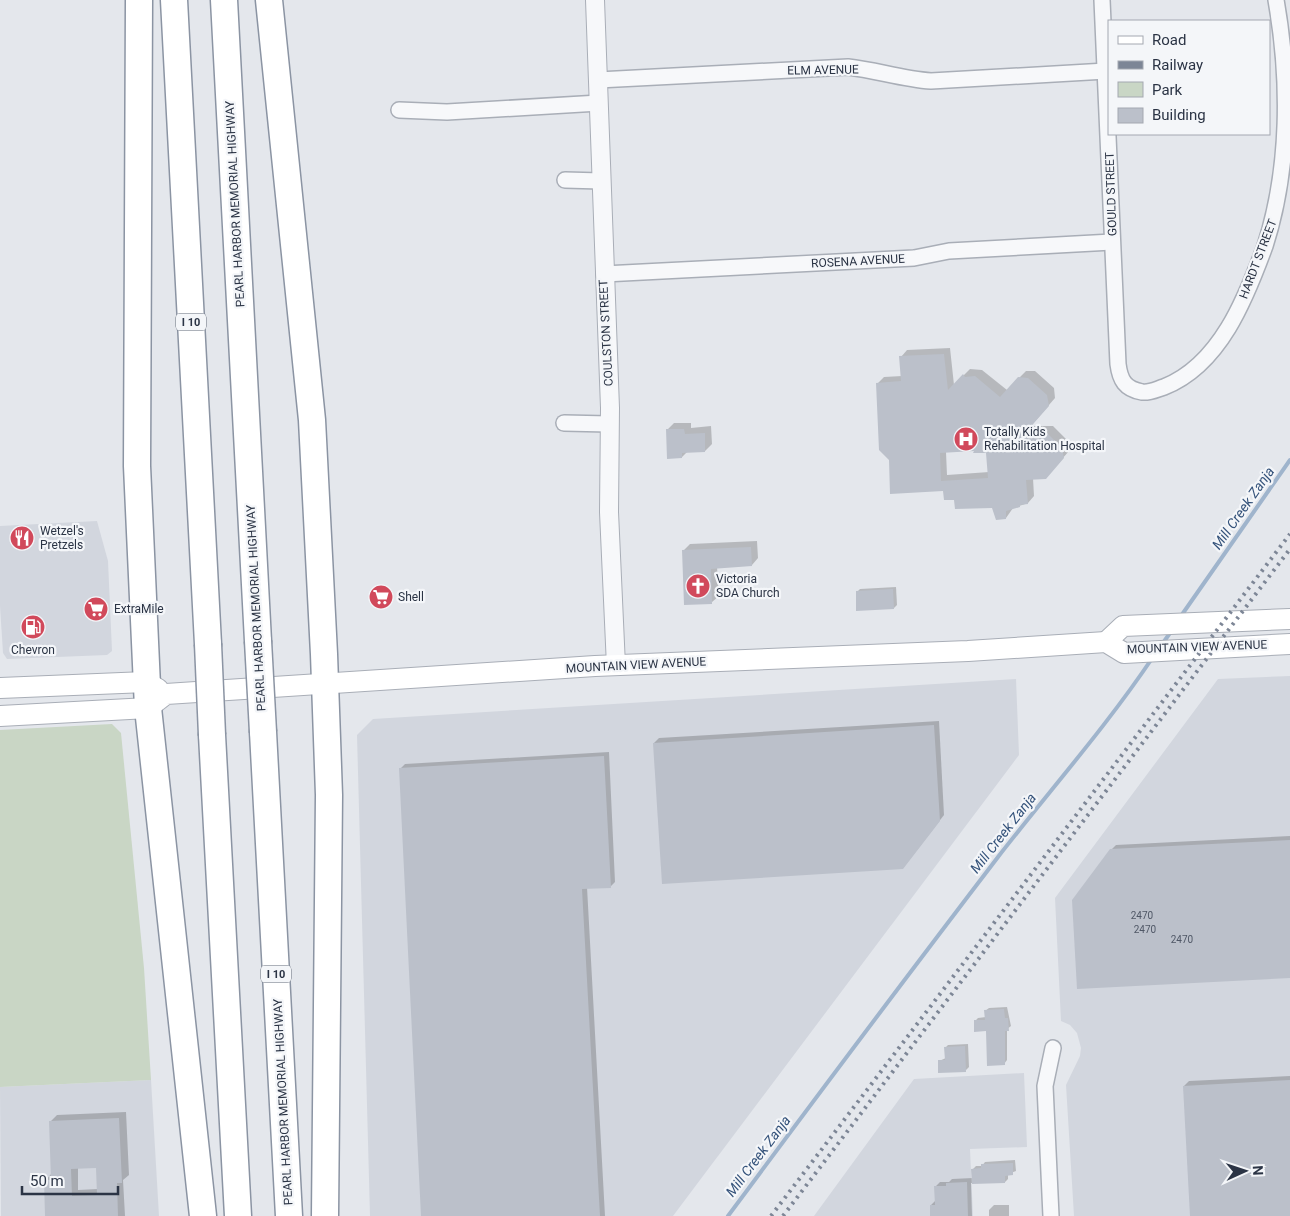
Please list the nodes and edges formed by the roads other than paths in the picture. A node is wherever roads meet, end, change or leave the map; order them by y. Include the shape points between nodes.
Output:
1 (139, 0) edge
2 (174, 0) edge
3 (224, 0) edge
4 (269, 0) edge
5 (595, 0) edge
6 (1102, 0) edge
7 (1276, 0) edge
8 (1106, 71) junction
9 (598, 80) junction
10 (599, 102) junction
11 (399, 110) dead end
12 (1108, 128) edge
13 (1108, 135) edge
14 (565, 180) dead end
15 (601, 181) junction
16 (1112, 242) junction
17 (604, 274) junction
18 (1126, 386) joint
19 (564, 423) dead end
20 (610, 424) junction
21 (1290, 619) edge
22 (1106, 642) junction
23 (1290, 644) edge
24 (616, 666) junction
25 (325, 685) junction
26 (0, 688) edge
27 (153, 694) junction
28 (0, 716) edge
29 (1053, 1048) dead end
30 (203, 1216) edge
31 (238, 1216) edge
32 (289, 1216) edge
33 (325, 1216) edge
34 (1051, 1216) edge

1 - 27 highway via 137,466
2 - 31 highway, I 10, bridge
3 - 32 highway, PEARL HARBOR MEMORIAL HIGHWAY / I 10, bridge
4 - 25 highway via 312,420
5 - 9 street, COULSTON STREET
6 - 8 street, GOULD STREET
7 - 18 street, HARDT STREET via 1286,52 1289,118 1282,183 1266,246 1239,307 1199,366 1186,377 1153,391
8 - 9 street, ELM AVENUE via 930,81 848,67
8 - 12 street, GOULD STREET
9 - 10 street, COULSTON STREET
10 - 11 street via 447,112
10 - 15 street, COULSTON STREET
13 - 16 street, GOULD STREET
14 - 15 street
15 - 17 street, COULSTON STREET
16 - 17 street, ROSENA AVENUE via 949,251 914,258
16 - 18 street, GOULD STREET via 1118,364 1120,377
17 - 20 street, COULSTON STREET
19 - 20 street
20 - 24 street, COULSTON STREET via 609,512
21 - 22 main road, MOUNTAIN VIEW AVENUE via 1123,626
22 - 23 main road, MOUNTAIN VIEW AVENUE via 1124,653
22 - 24 main road, MOUNTAIN VIEW AVENUE via 958,652
24 - 25 main road, MOUNTAIN VIEW AVENUE
25 - 27 main road, MOUNTAIN VIEW AVENUE
25 - 33 highway via 328,795
26 - 27 main road, MOUNTAIN VIEW AVENUE
27 - 28 main road, MOUNTAIN VIEW AVENUE
27 - 30 highway
29 - 34 street via 1045,1086

